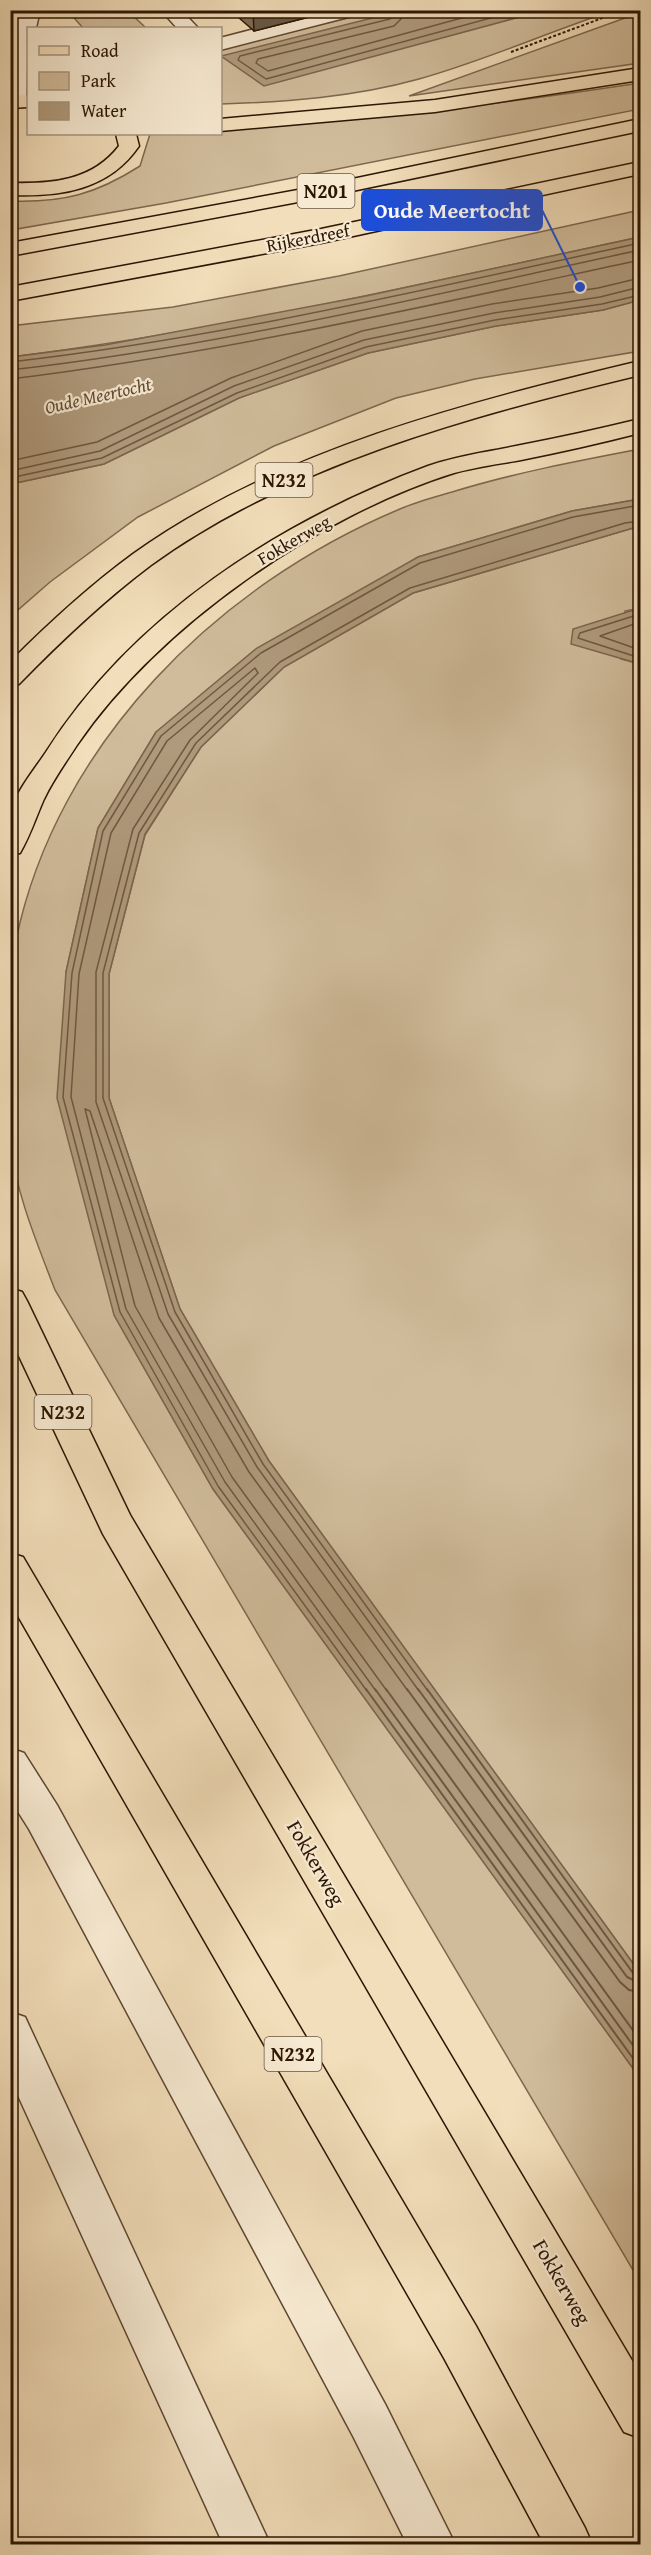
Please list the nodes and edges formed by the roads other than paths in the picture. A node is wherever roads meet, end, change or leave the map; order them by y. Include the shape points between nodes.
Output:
1 (32, 10) edge
2 (170, 10) edge
3 (352, 10) edge
4 (28, 27) edge
5 (44, 27) edge
6 (187, 27) edge
7 (27, 33) edge
8 (222, 43) edge
9 (640, 75) edge
10 (18, 101) edge
11 (222, 125) edge
12 (640, 125) edge
13 (126, 135) edge
14 (640, 168) edge
15 (10, 189) edge
16 (10, 250) edge
17 (10, 294) edge
18 (640, 368) edge
19 (640, 426) edge
20 (10, 678) edge
21 (18, 789) edge
22 (10, 846) edge
23 (10, 1301) edge
24 (10, 1568) edge
25 (10, 1765) edge
26 (10, 2031) edge
27 (640, 2416) edge
28 (247, 2544) edge
29 (432, 2544) edge
30 (569, 2544) edge

1 - 4 street
1 - 5 street
2 - 6 street
3 - 8 street
7 - 10 street via 18,75
9 - 11 main road via 435,106
12 - 16 main road, N201 via 314,194
13 - 15 main road via 129,146 119,162 100,176 71,186
14 - 17 main road, Rijkerdreef / N201 via 321,236
18 - 20 main road, N232 via 540,391 406,430 265,488 183,534 120,577 52,634
19 - 21 main road, Fokkerweg / N232 via 438,470 347,510 259,560 212,594 136,660 70,737
21 - 22 main road, Fokkerweg / N232
23 - 27 main road, Fokkerweg / N232 via 116,1524
24 - 30 main road, N232 via 460,2342
25 - 29 street via 48,1827 336,2358
26 - 28 street

